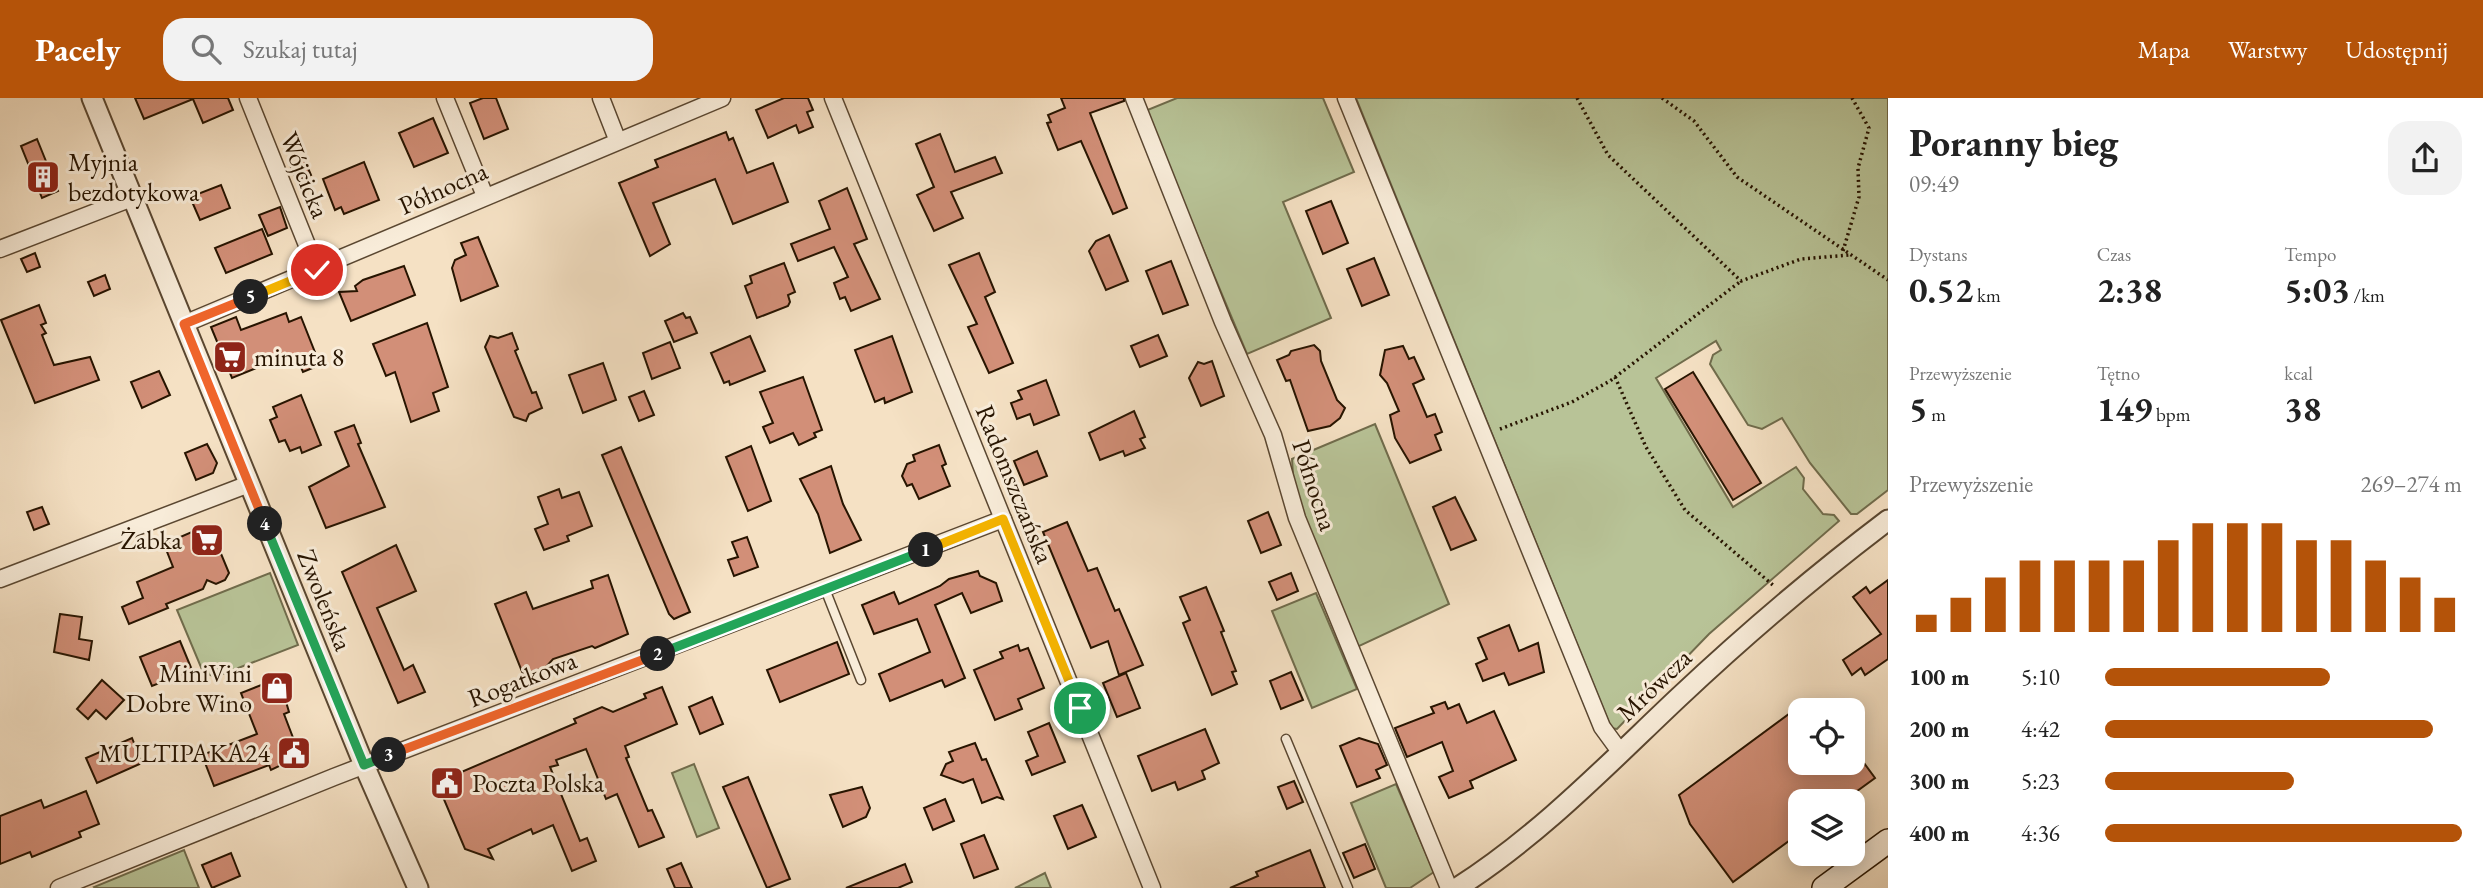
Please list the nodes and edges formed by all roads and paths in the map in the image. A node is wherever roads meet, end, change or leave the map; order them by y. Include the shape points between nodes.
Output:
1 (92, 98) edge
2 (247, 98) edge
3 (445, 98) edge
4 (601, 98) edge
5 (720, 98) edge
6 (833, 98) edge
7 (1134, 98) edge
8 (1346, 98) edge
9 (1577, 98) edge
10 (1662, 98) edge
11 (1852, 98) edge
12 (617, 139) junction
13 (485, 196) junction
14 (132, 198) junction
15 (0, 249) edge
16 (1843, 251) junction
17 (1849, 255) junction
18 (317, 270) junction
19 (1888, 280) edge
20 (1741, 281) junction
21 (184, 324) junction
22 (1615, 377) junction
23 (1483, 435) junction
24 (249, 484) junction
25 (1003, 519) junction
26 (1888, 520) edge
27 (0, 579) edge
28 (1774, 586) dead end
29 (825, 589) junction
30 (861, 680) dead end
31 (1286, 739) dead end
32 (1621, 753) junction
33 (364, 765) junction
34 (1888, 841) edge
35 (59, 888) edge
36 (418, 888) edge
37 (1152, 888) edge
38 (1348, 888) edge
39 (1449, 888) edge
40 (1457, 888) edge
41 (1824, 888) edge

1 - 14 street, Zwoleńska
2 - 18 street, Wójcicka
3 - 13 street
4 - 12 street
5 - 12 street, Północna
6 - 25 street, Radomszczańska
7 - 39 street, Północna via 1273,435 1297,518
8 - 23 street
9 - 20 path via 1608,155
10 - 16 path via 1694,121 1737,177
11 - 16 path via 1869,128 1858,168 1859,197
12 - 13 street, Północna
13 - 18 street, Północna
14 - 15 street
14 - 21 street, Zwoleńska
16 - 17 path
17 - 19 path
17 - 20 path via 1801,258
18 - 21 street, Północna
20 - 22 path
21 - 24 street, Zwoleńska
22 - 23 path via 1572,402
22 - 28 path via 1646,447 1685,510
23 - 32 street via 1602,727
24 - 27 street
24 - 33 street, Zwoleńska
25 - 29 street, Rogatkowa
25 - 37 street, Radomszczańska
26 - 32 street, Mrówcza via 1795,592
29 - 30 lane
29 - 33 street, Rogatkowa
31 - 38 lane
32 - 40 street, Mrówcza via 1539,828
33 - 35 street, Rogatkowa
33 - 36 street, Zwoleńska
34 - 41 main road

